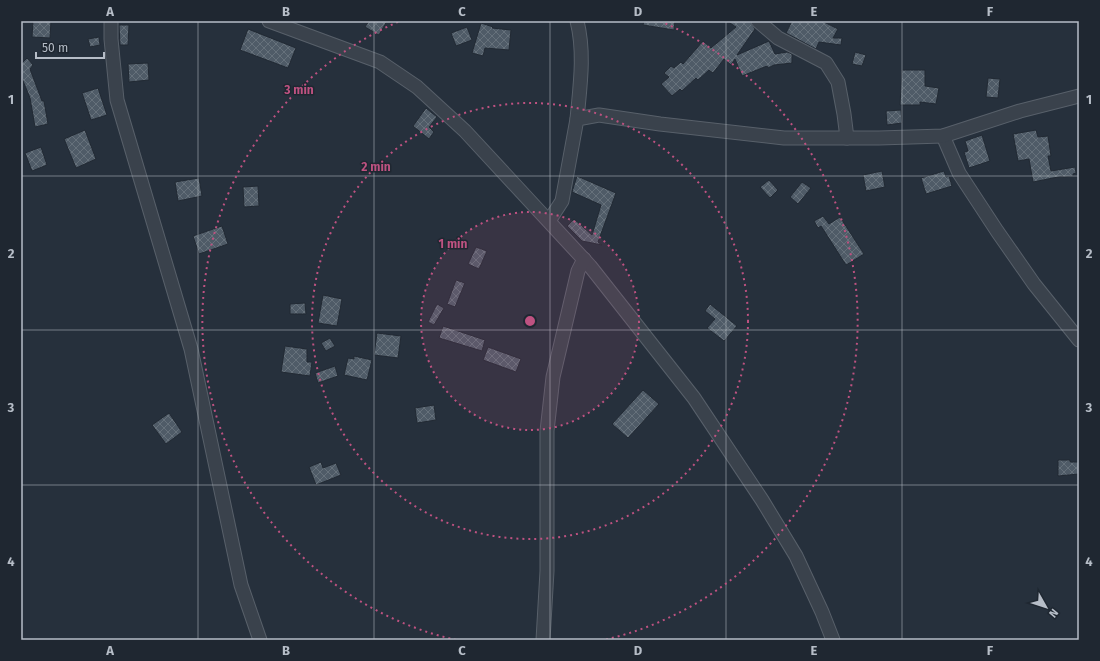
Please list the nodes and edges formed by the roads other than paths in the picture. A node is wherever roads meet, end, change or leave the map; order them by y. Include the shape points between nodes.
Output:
1 (111, 21) edge
2 (268, 21) edge
3 (577, 21) edge
4 (758, 21) edge
5 (1079, 96) edge
6 (577, 119) junction
7 (943, 136) junction
8 (846, 138) junction
9 (549, 221) junction
10 (584, 259) junction
11 (1079, 340) edge
12 (260, 640) edge
13 (543, 640) edge
14 (833, 640) edge

1 - 12 street via 117,100 191,349 241,585
2 - 9 street via 380,62 417,87 465,131
3 - 6 street via 581,34 582,69
4 - 8 street via 778,38 826,63 838,82
5 - 7 street via 1020,111
6 - 8 street via 599,115 784,138
6 - 9 street via 562,201
7 - 8 street
7 - 11 street via 959,173 997,231 1034,284
9 - 10 street
10 - 13 street via 578,271 553,377 547,431 547,571
10 - 14 street via 694,398 762,500 796,556

